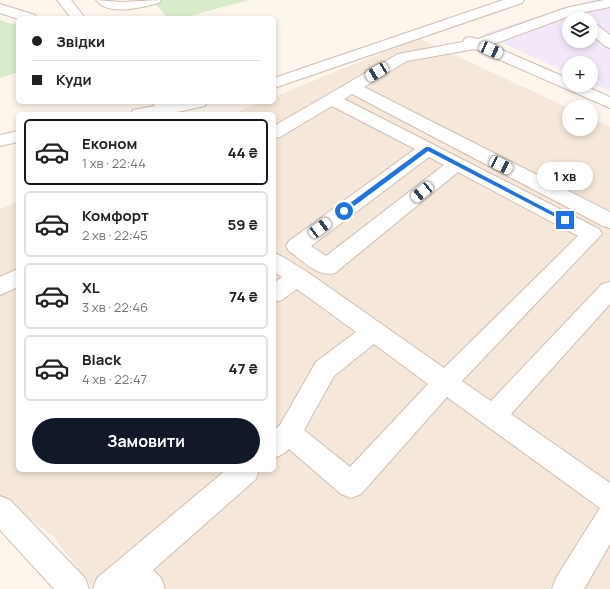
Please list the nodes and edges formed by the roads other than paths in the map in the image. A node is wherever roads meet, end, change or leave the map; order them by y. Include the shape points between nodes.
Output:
1 (64, 0) edge
2 (103, 0) edge
3 (154, 0) edge
4 (517, 0) edge
5 (610, 4) edge
6 (0, 8) edge
7 (585, 12) edge
8 (24, 16) edge
9 (76, 16) edge
10 (562, 19) edge
11 (438, 27) junction
12 (598, 33) edge
13 (610, 43) edge
14 (478, 44) junction
15 (276, 82) edge
16 (562, 82) edge
17 (352, 87) junction
18 (585, 92) edge
19 (332, 99) junction
20 (610, 103) edge
21 (182, 104) edge
22 (164, 106) edge
23 (145, 112) edge
24 (276, 132) edge
25 (16, 137) edge
26 (0, 141) edge
27 (427, 148) junction
28 (458, 164) junction
29 (610, 221) edge
30 (276, 262) edge
31 (298, 277) junction
32 (16, 279) edge
33 (0, 287) edge
34 (610, 290) edge
35 (276, 293) edge
36 (374, 331) junction
37 (445, 382) junction
38 (493, 416) junction
39 (282, 439) edge
40 (244, 472) edge
41 (610, 499) edge
42 (0, 510) edge
43 (610, 517) edge
44 (141, 579) edge
45 (74, 589) edge
46 (108, 589) edge
47 (567, 589) edge

1 - 9 lane
2 - 3 lane via 112,6 133,6
4 - 11 lane
5 - 7 lane
6 - 8 lane
10 - 14 lane
11 - 14 lane
11 - 15 lane
12 - 13 lane
14 - 16 lane
14 - 17 lane via 403,57
17 - 19 lane
17 - 29 lane
18 - 20 lane
19 - 24 lane
19 - 27 lane
21 - 22 lane
22 - 23 lane
25 - 26 lane
27 - 28 lane
27 - 28 lane via 296,246 327,267
28 - 37 lane via 592,234
30 - 31 lane
31 - 35 lane
31 - 36 lane
32 - 33 lane
34 - 38 lane
36 - 37 lane
36 - 39 lane via 325,369
37 - 38 lane
37 - 39 lane via 352,485
38 - 41 lane
40 - 44 lane
42 - 45 lane
43 - 47 lane
44 - 46 lane

